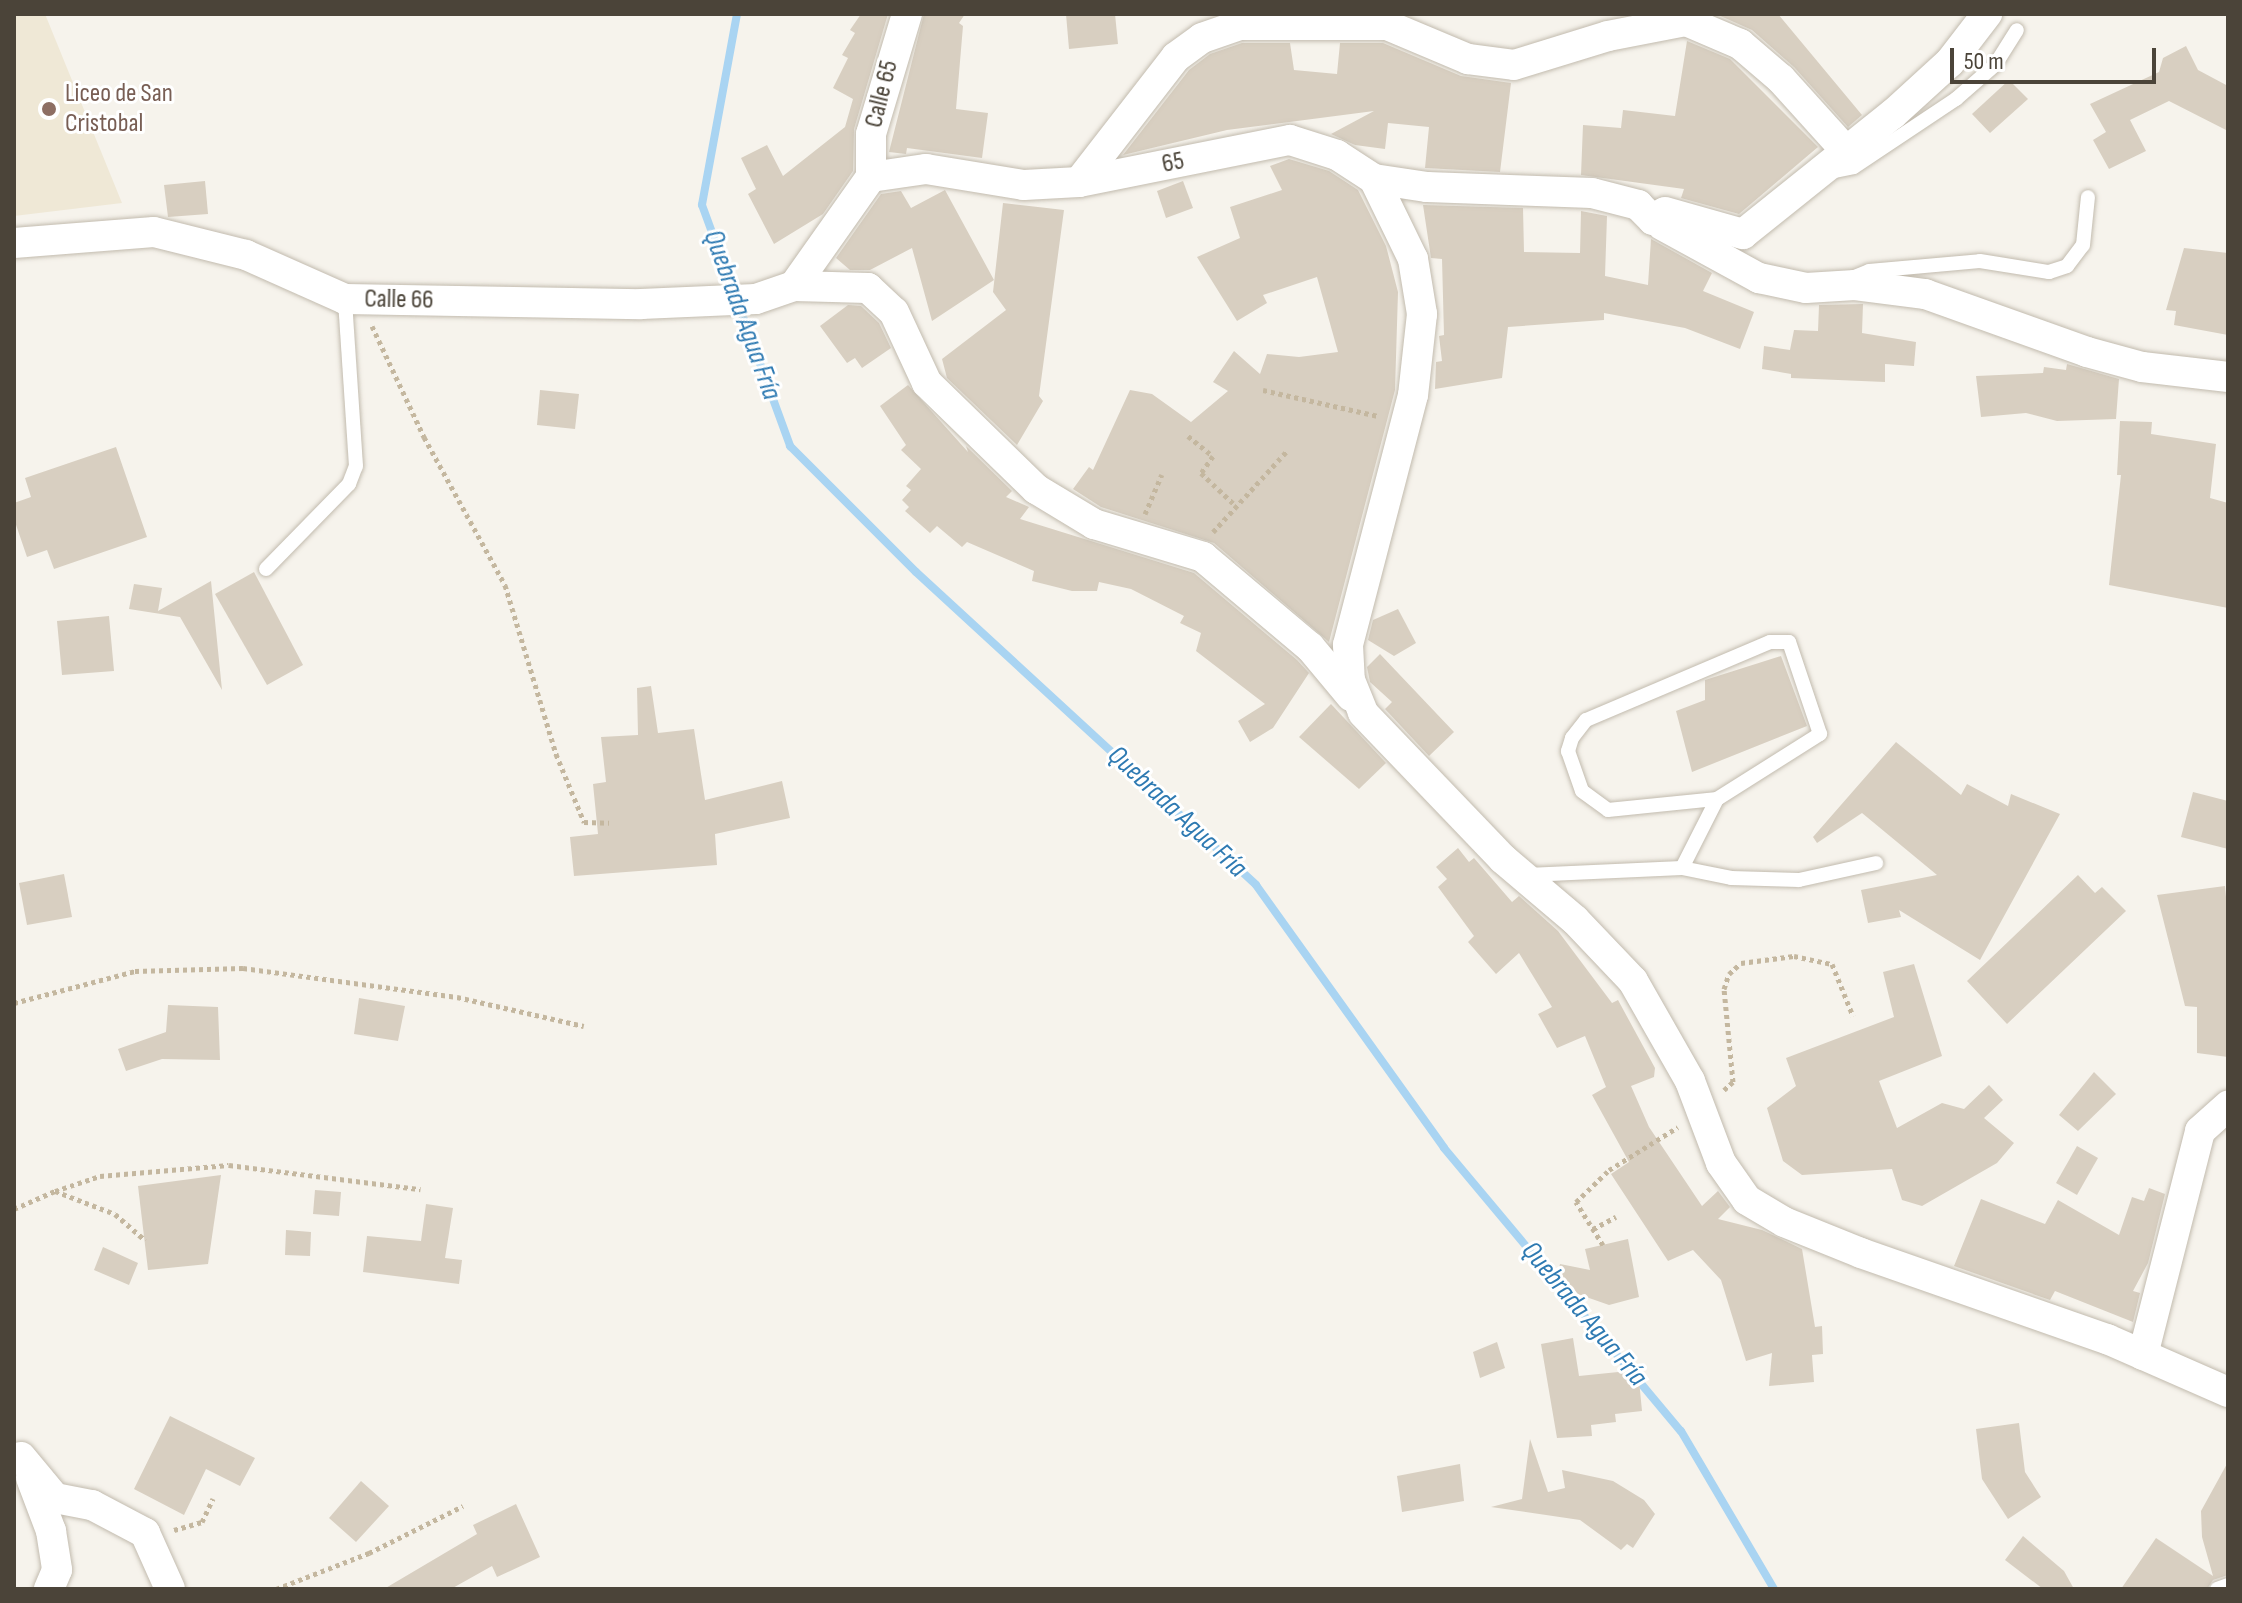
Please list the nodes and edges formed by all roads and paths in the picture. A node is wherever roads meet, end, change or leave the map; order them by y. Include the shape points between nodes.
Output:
1 (907, 14) edge
2 (1987, 14) edge
3 (1686, 18) edge
4 (2017, 30) dead end
5 (1846, 151) junction
6 (871, 177) junction
7 (1374, 179) junction
8 (1079, 182) junction
9 (2088, 197) dead end
10 (1653, 220) junction
11 (1743, 234) junction
12 (14, 243) edge
13 (794, 286) junction
14 (1833, 286) junction
15 (352, 299) junction
16 (2228, 377) edge
17 (1263, 390) dead end
18 (1410, 409) junction
19 (1188, 436) dead end
20 (1288, 450) dead end
21 (1162, 474) dead end
22 (1236, 506) junction
23 (1136, 539) junction
24 (1194, 554) junction
25 (266, 569) dead end
26 (1363, 713) junction
27 (1717, 799) junction
28 (609, 823) dead end
29 (1876, 863) dead end
30 (1682, 868) junction
31 (1523, 875) junction
32 (14, 1003) edge
33 (1853, 1016) dead end
34 (584, 1026) dead end
35 (2228, 1106) edge
36 (1704, 1115) junction
37 (420, 1189) dead end
38 (55, 1191) junction
39 (14, 1209) edge
40 (1616, 1217) dead end
41 (1593, 1229) junction
42 (145, 1240) dead end
43 (1603, 1245) dead end
44 (2143, 1355) junction
45 (2228, 1392) edge
46 (18, 1451) edge
47 (213, 1498) dead end
48 (463, 1506) dead end
49 (147, 1537) junction
50 (2228, 1585) edge
51 (49, 1589) edge
52 (170, 1589) edge
53 (276, 1589) edge
54 (2217, 1589) edge

1 - 6 street, Calle 65 via 895,38 871,134
2 - 5 street via 1950,62
3 - 5 street via 1740,44 1781,79
3 - 8 street via 1514,65 1468,59 1387,25 1239,25 1202,38 1176,57
4 - 11 lane via 1995,65 1956,99
5 - 11 street
6 - 8 street, 65 via 926,169 1024,185
6 - 13 street
7 - 8 street, 65 via 1337,155 1290,140
7 - 10 street via 1427,187 1592,193 1638,205
7 - 18 street via 1413,259 1422,314
9 - 14 lane via 2083,245 2067,266 2049,272 1980,261 1869,271
10 - 11 street via 1665,212
10 - 14 street via 1759,278 1806,288
12 - 15 street, Calle 66 via 154,232 246,255
13 - 15 street, Calle 66 via 756,299 641,304
13 - 23 street via 868,288 894,312 927,383 1016,472 1075,515
14 - 16 street via 1925,294 2087,352 2142,367
15 - 25 lane via 356,466 349,484
15 - 28 path via 505,585 556,754 584,822
17 - 18 path
18 - 26 street via 1348,645 1350,680
19 - 22 path via 1213,456 1201,473
20 - 22 path
21 - 23 path
22 - 24 path
23 - 24 street
24 - 26 street via 1229,575 1310,647
26 - 31 street
27 - 27 lane via 1820,734 1789,642 1770,642 1586,720 1572,738 1568,751 1582,791 1608,810
27 - 30 lane
29 - 30 lane via 1799,880 1731,878
30 - 31 lane
31 - 36 street via 1633,981 1660,1021
32 - 34 path via 135,971 243,968 457,997
33 - 36 path via 1832,964 1794,956 1741,963 1729,974 1724,989 1733,1082
35 - 44 street via 2200,1131
36 - 41 path via 1660,1137 1588,1188 1576,1202
36 - 44 street via 1734,1185 1764,1212 1926,1278
37 - 38 path via 229,1165 100,1176
38 - 39 path
38 - 42 path via 115,1214
40 - 41 path
41 - 43 path
44 - 45 street
46 - 49 street via 55,1498 123,1518
46 - 51 street via 51,1531 57,1570
47 - 49 path via 202,1522
48 - 53 path via 369,1553
49 - 52 street
50 - 54 lane

